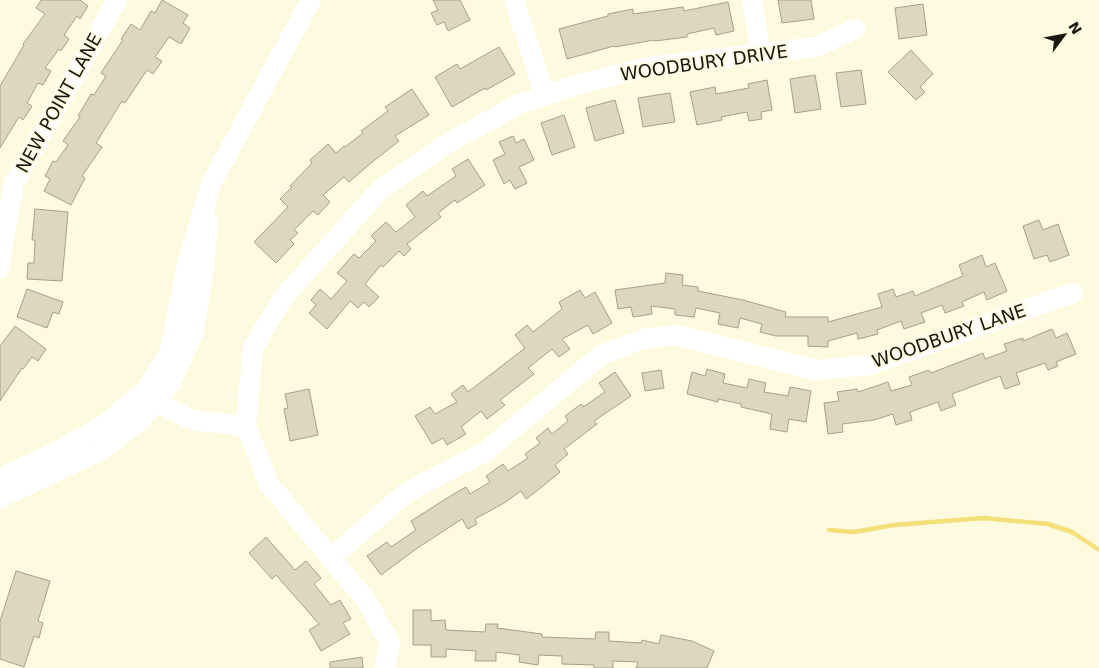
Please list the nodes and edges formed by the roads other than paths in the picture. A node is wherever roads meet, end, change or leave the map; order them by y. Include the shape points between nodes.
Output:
1 (117, 0) edge
2 (311, 0) edge
3 (514, 0) edge
4 (752, 0) edge
5 (855, 29) dead end
6 (761, 54) junction
7 (545, 95) junction
8 (0, 269) edge
9 (1073, 293) dead end
10 (151, 397) junction
11 (246, 426) junction
12 (0, 478) edge
13 (0, 498) edge
14 (331, 558) junction
15 (385, 668) edge

1 - 8 street, NEW POINT LANE via 14,183
2 - 10 street via 212,182 205,262 193,334 171,382
3 - 7 street
4 - 6 street
5 - 6 street, WOODBURY DRIVE via 816,48
6 - 7 street, WOODBURY DRIVE via 647,67
7 - 11 street, WOODBURY DRIVE via 519,104 443,146 379,191 282,299 253,348
9 - 14 street, WOODBURY LANE via 870,365 816,370 676,335 642,339 601,354 485,452 407,492
10 - 11 street via 192,420
10 - 12 street via 54,453
10 - 13 street via 141,420 102,450
11 - 14 street via 269,484
14 - 15 street via 366,600 390,642

